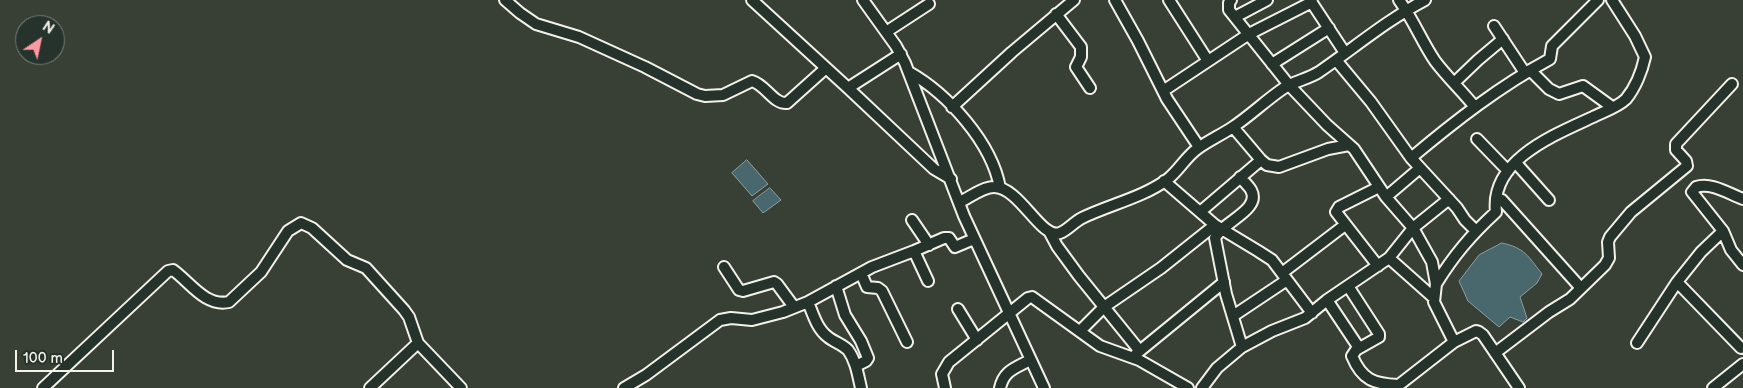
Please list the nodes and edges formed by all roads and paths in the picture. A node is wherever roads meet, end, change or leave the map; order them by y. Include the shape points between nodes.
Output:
1 (505, 0) edge
2 (752, 0) edge
3 (1074, 0) edge
4 (1115, 0) edge
5 (1168, 0) edge
6 (1231, 0) edge
7 (1268, 0) edge
8 (1399, 0) edge
9 (1425, 0) edge
10 (1598, 0) edge
11 (1612, 0) edge
12 (1311, 1) edge
13 (867, 2) edge
14 (929, 4) dead end
15 (1406, 10) junction
16 (1056, 14) junction
17 (1235, 17) junction
18 (1494, 26) dead end
19 (1329, 28) junction
20 (886, 32) junction
21 (1249, 34) junction
22 (1503, 39) junction
23 (1346, 52) junction
24 (901, 54) junction
25 (1336, 60) junction
26 (1208, 61) junction
27 (1272, 64) junction
28 (826, 68) junction
29 (1527, 71) junction
30 (909, 72) junction
31 (1454, 83) junction
32 (1732, 84) dead end
33 (1289, 85) junction
34 (848, 88) junction
35 (1090, 88) dead end
36 (1163, 91) junction
37 (1474, 106) junction
38 (952, 107) junction
39 (1612, 108) junction
40 (1233, 127) junction
41 (1477, 139) dead end
42 (1349, 145) junction
43 (1199, 147) junction
44 (1411, 158) junction
45 (1260, 160) junction
46 (1516, 163) junction
47 (1420, 168) junction
48 (1508, 171) junction
49 (1240, 178) junction
50 (951, 179) junction
51 (1164, 181) junction
52 (1379, 187) junction
53 (1000, 188) junction
54 (1386, 197) junction
55 (1742, 197) edge
56 (1496, 198) junction
57 (1449, 199) junction
58 (1549, 200) dead end
59 (960, 202) junction
60 (1200, 212) junction
61 (912, 220) dead end
62 (1345, 225) junction
63 (1218, 227) junction
64 (1413, 228) junction
65 (1049, 231) junction
66 (1476, 231) junction
67 (1723, 231) junction
68 (974, 239) junction
69 (929, 245) junction
70 (914, 252) junction
71 (1389, 258) junction
72 (1743, 265) edge
73 (1378, 266) junction
74 (724, 267) dead end
75 (861, 273) junction
76 (1285, 276) junction
77 (928, 281) dead end
78 (1224, 282) junction
79 (1678, 282) junction
80 (1436, 284) junction
81 (836, 286) junction
82 (1348, 286) junction
83 (1580, 287) junction
84 (1434, 298) junction
85 (1327, 300) junction
86 (808, 302) junction
87 (794, 307) junction
88 (1104, 307) junction
89 (958, 308) dead end
90 (1312, 313) junction
91 (1009, 315) junction
92 (1233, 316) junction
93 (1080, 331) junction
94 (977, 340) junction
95 (907, 342) dead end
96 (1454, 342) junction
97 (418, 343) junction
98 (1637, 343) dead end
99 (1242, 348) junction
100 (1359, 348) junction
101 (1742, 349) edge
102 (1495, 353) junction
103 (1136, 354) junction
104 (1030, 360) junction
105 (1743, 364) edge
106 (856, 366) junction
107 (1399, 386) edge
108 (43, 388) edge
109 (370, 388) edge
110 (461, 388) edge
111 (624, 388) edge
112 (861, 388) edge
113 (944, 388) edge
114 (1000, 388) edge
115 (1044, 388) edge
116 (1188, 388) edge
117 (1202, 388) edge
118 (1519, 388) edge
119 (1713, 388) edge

1 - 28 street via 536,24 579,37 705,96 723,95 752,81 780,102 787,103
2 - 28 street
3 - 16 street
4 - 36 street
5 - 26 street
6 - 17 street via 1228,6
7 - 17 street
8 - 15 street
9 - 15 street
10 - 29 street via 1552,46 1550,59
11 - 39 street via 1645,57 1633,88
12 - 19 street
12 - 21 street
13 - 20 street
14 - 20 street
15 - 23 street
15 - 31 street via 1436,62
16 - 35 street via 1081,47 1076,67
16 - 38 street
17 - 21 street
18 - 22 street
19 - 23 street
19 - 27 street
20 - 24 street
21 - 26 street
21 - 27 street
22 - 29 street
22 - 31 street
23 - 25 street
24 - 30 street
24 - 34 street
25 - 33 street via 1316,74
25 - 44 street
26 - 36 street
27 - 33 street
28 - 34 street
29 - 37 street
29 - 39 street via 1553,92 1562,94 1583,86
30 - 38 street via 929,85
30 - 50 street
31 - 37 street
32 - 83 street via 1676,144 1676,150 1687,166 1631,212 1608,239 1608,262
33 - 40 street
33 - 42 street
34 - 50 street via 934,169
36 - 43 street
37 - 44 street
38 - 53 street via 967,121 994,165
39 - 46 street via 1534,146
40 - 43 street
40 - 45 street
41 - 48 street
42 - 45 street via 1328,148 1279,167 1266,165
42 - 52 street
43 - 51 street
44 - 47 street
45 - 49 street
46 - 48 street
46 - 58 street
47 - 54 street
47 - 57 street
48 - 56 street
49 - 60 street
49 - 63 street via 1250,189 1252,200 1245,212
50 - 59 street
51 - 60 street
51 - 65 street via 1132,199 1082,218 1060,233
52 - 54 street
52 - 62 street via 1336,210 1336,215
53 - 59 street via 984,190
53 - 65 street via 1018,199
54 - 64 street
55 - 67 street via 1706,186 1696,187 1692,192
56 - 66 street via 1496,212
56 - 83 street via 1502,200
57 - 64 street
57 - 66 street
59 - 68 street
60 - 63 street
61 - 69 street
62 - 73 street
62 - 76 street
63 - 76 street via 1272,260
63 - 78 street via 1215,238
63 - 88 street
64 - 71 street
64 - 80 street via 1432,262
65 - 88 street
66 - 80 street via 1459,249
67 - 72 street via 1731,250
67 - 79 street via 1701,252
68 - 69 street via 956,247 946,237
68 - 91 street
69 - 70 street
70 - 75 street
70 - 77 street
71 - 73 street
71 - 84 street
73 - 82 street
74 - 87 street via 739,290 774,282
75 - 81 street
75 - 95 street via 867,287 882,291
76 - 90 street
76 - 92 street
78 - 92 street
78 - 103 street
79 - 98 street
79 - 101 street
80 - 84 street
81 - 86 street
81 - 106 street via 845,315 868,358
82 - 85 street
82 - 100 street via 1380,334
83 - 102 street via 1570,298
84 - 96 street
85 - 90 street
85 - 100 street
86 - 87 street
86 - 106 street via 821,330 845,348
87 - 111 street via 752,320 720,320
88 - 93 street
88 - 103 street
89 - 94 street
90 - 99 street
91 - 93 street via 1032,297
91 - 94 street
91 - 104 street
92 - 99 street
93 - 103 street via 1100,346
94 - 113 street via 945,367 942,374
96 - 102 street via 1476,331 1483,335
96 - 107 street
97 - 108 street via 409,317 366,268 347,260 312,228 301,223 288,231 261,272 229,302 215,301 202,295 173,270 168,271
97 - 109 street
97 - 110 street
99 - 117 street via 1217,368
100 - 107 street via 1352,356 1364,376
102 - 118 street
103 - 116 street
104 - 114 street via 1007,372
104 - 115 street
105 - 119 street
106 - 112 street

